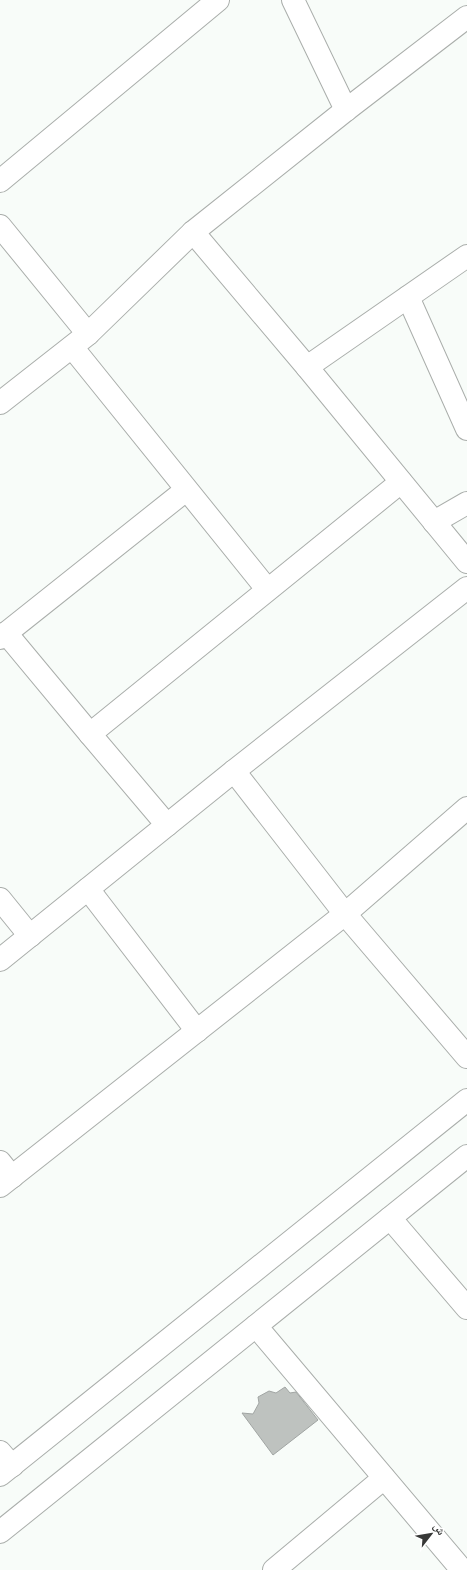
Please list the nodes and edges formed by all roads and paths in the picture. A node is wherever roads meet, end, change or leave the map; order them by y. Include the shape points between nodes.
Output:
1 (218, 0) edge
2 (293, 0) edge
3 (467, 17) edge
4 (346, 110) junction
5 (0, 181) edge
6 (0, 226) edge
7 (193, 232) junction
8 (467, 256) edge
9 (408, 297) junction
10 (80, 340) junction
11 (307, 367) junction
12 (0, 402) edge
13 (467, 428) edge
14 (401, 482) junction
15 (186, 490) junction
16 (467, 503) edge
17 (434, 522) junction
18 (467, 562) edge
19 (467, 588) edge
20 (267, 589) junction
21 (3, 635) edge
22 (90, 734) junction
23 (234, 771) junction
24 (467, 808) edge
25 (167, 825) junction
26 (88, 889) junction
27 (0, 899) edge
28 (345, 914) junction
29 (30, 936) junction
30 (0, 960) edge
31 (197, 1030) junction
32 (467, 1057) edge
33 (467, 1100) edge
34 (467, 1156) edge
35 (4, 1175) edge
36 (390, 1218) junction
37 (467, 1308) edge
38 (256, 1326) junction
39 (4, 1464) edge
40 (384, 1478) junction
41 (0, 1532) edge
42 (274, 1570) edge
43 (462, 1570) edge

1 - 5 street
2 - 4 street
3 - 4 street
4 - 7 street
6 - 10 street
7 - 10 street
7 - 11 street
8 - 9 street
9 - 11 street
9 - 13 street
10 - 12 street
10 - 15 street
11 - 14 street
14 - 17 street
14 - 20 street
15 - 20 street
15 - 21 street
16 - 17 street
17 - 18 street
19 - 23 street
20 - 22 street
21 - 22 street
22 - 25 street
23 - 25 street
23 - 28 street
24 - 28 street
25 - 26 street
26 - 29 street
26 - 31 street
27 - 29 street
28 - 31 street
28 - 32 street
29 - 30 street
31 - 35 street
33 - 39 street
34 - 36 street
36 - 37 street
36 - 38 street
38 - 40 street
38 - 41 street
40 - 42 street
40 - 43 street

